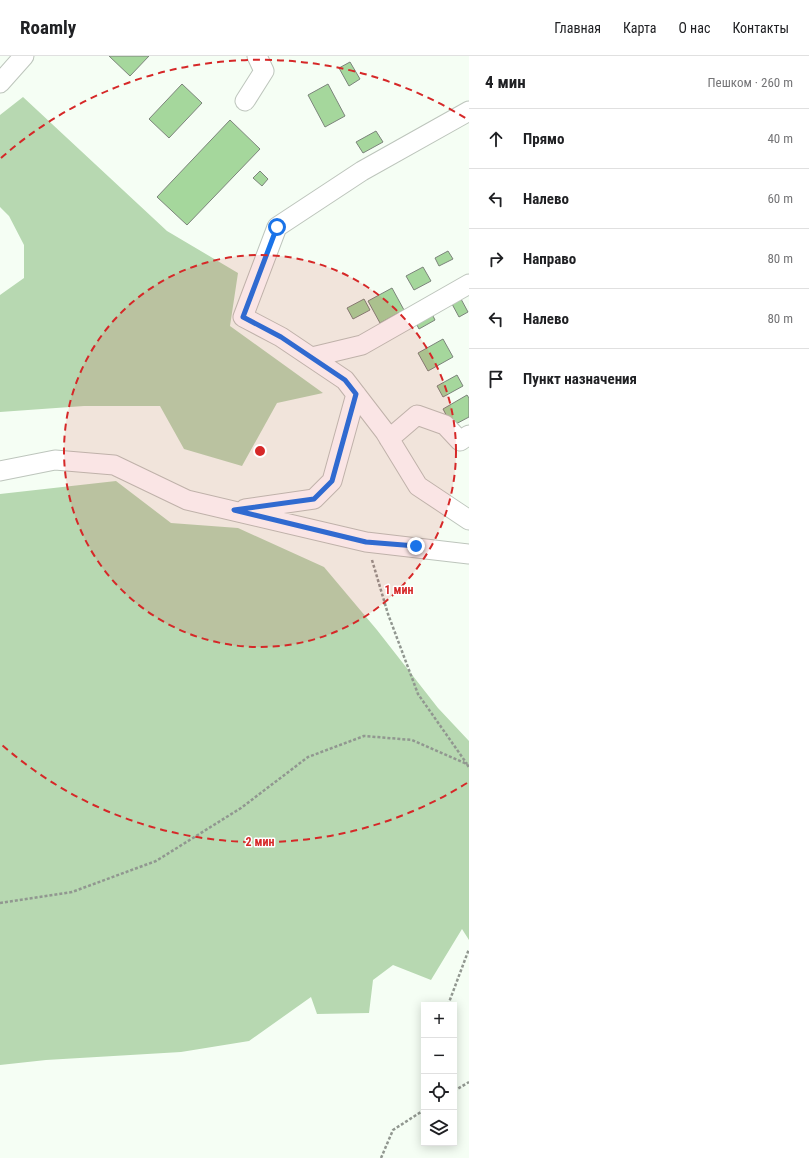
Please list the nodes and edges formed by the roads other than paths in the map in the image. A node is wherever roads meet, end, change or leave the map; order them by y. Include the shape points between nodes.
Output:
1 (24, 56) edge
2 (257, 56) edge
3 (0, 83) edge
4 (245, 102) dead end
5 (469, 111) edge
6 (469, 284) edge
7 (312, 357) junction
8 (356, 394) junction
9 (469, 435) edge
10 (389, 439) junction
11 (0, 471) edge
12 (234, 510) junction
13 (469, 520) edge
14 (469, 554) edge

1 - 3 street
2 - 4 street via 264,71
5 - 7 street via 362,171 277,227 243,317
6 - 7 street via 362,345
7 - 8 street via 345,380
8 - 10 street
8 - 12 street via 332,481 314,499
9 - 10 street via 460,441 445,425 417,414
10 - 13 street via 418,486
11 - 12 street via 55,460 114,465 187,500
12 - 14 street via 366,542

